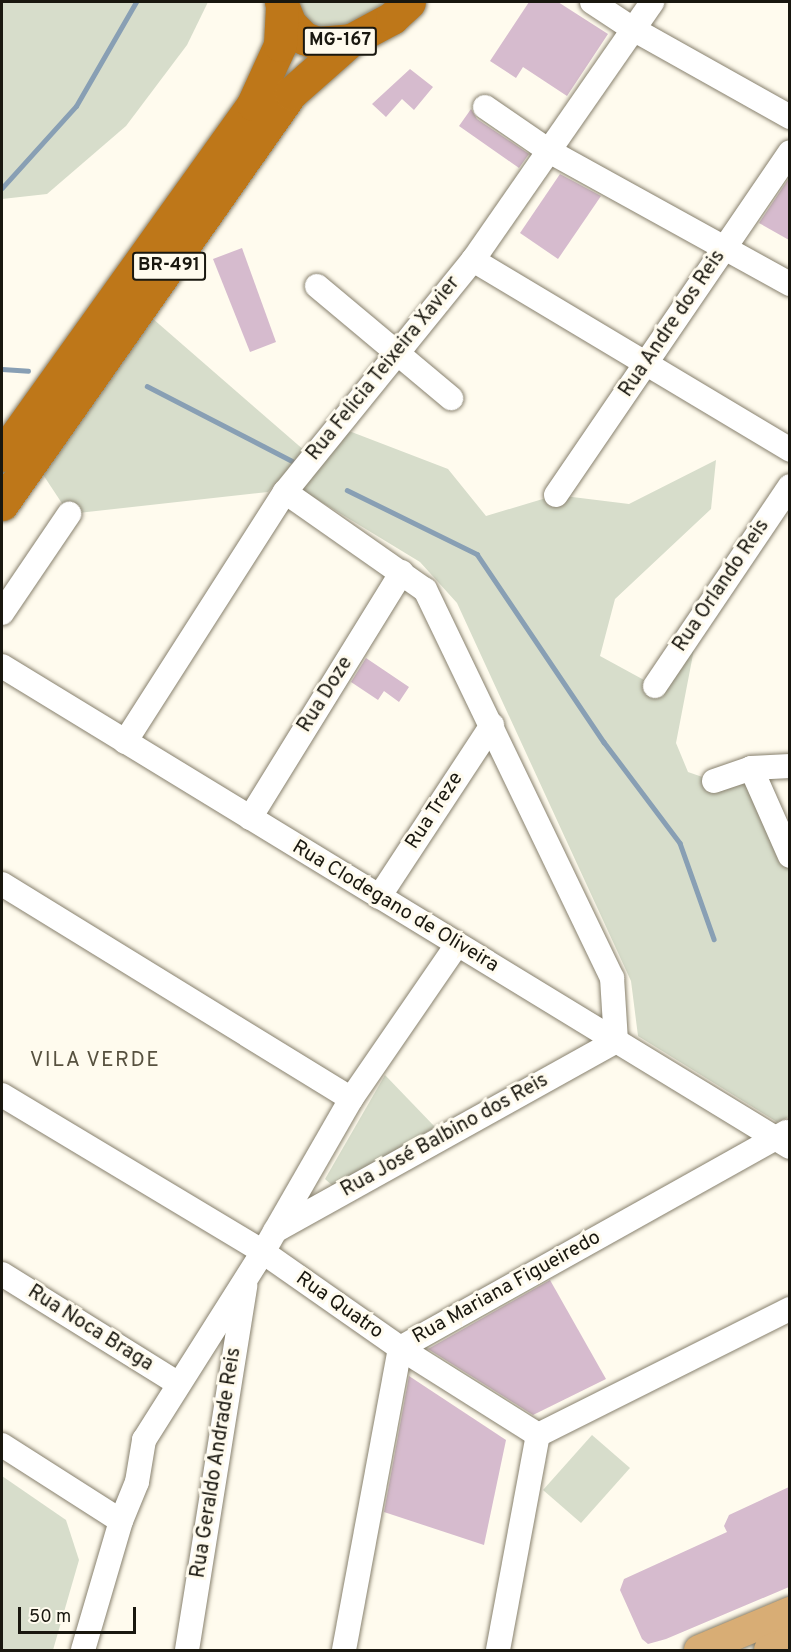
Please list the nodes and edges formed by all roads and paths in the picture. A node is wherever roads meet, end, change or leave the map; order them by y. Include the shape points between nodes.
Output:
1 (426, 2) edge
2 (592, 2) edge
3 (652, 2) edge
4 (282, 4) edge
5 (400, 10) edge
6 (633, 29) junction
7 (351, 40) junction
8 (485, 107) dead end
9 (789, 117) edge
10 (549, 151) junction
11 (789, 152) edge
12 (724, 248) junction
13 (473, 260) junction
14 (789, 284) edge
15 (317, 286) dead end
16 (397, 351) junction
17 (645, 365) junction
18 (451, 398) dead end
19 (789, 450) edge
20 (2, 454) edge
21 (789, 490) edge
22 (285, 492) junction
23 (556, 495) dead end
24 (2, 504) edge
25 (69, 514) dead end
26 (402, 572) junction
27 (2, 613) edge
28 (2, 666) edge
29 (655, 686) dead end
30 (492, 725) junction
31 (125, 742) junction
32 (789, 766) edge
33 (751, 768) junction
34 (714, 781) dead end
35 (250, 818) junction
36 (789, 856) edge
37 (2, 884) edge
38 (379, 897) junction
39 (457, 945) junction
40 (616, 1041) junction
41 (2, 1095) edge
42 (351, 1099) junction
43 (784, 1139) edge
44 (275, 1231) junction
45 (263, 1252) junction
46 (2, 1274) edge
47 (246, 1276) junction
48 (789, 1309) edge
49 (400, 1348) junction
50 (179, 1384) junction
51 (538, 1435) junction
52 (2, 1445) edge
53 (121, 1521) junction
54 (789, 1612) edge
55 (789, 1641) edge
56 (83, 1650) edge
57 (187, 1650) edge
58 (344, 1650) edge
59 (498, 1650) edge
60 (699, 1650) edge
61 (769, 1650) edge

1 - 5 main road
2 - 6 street
3 - 6 street, Rua Felicia Teixeira Xavier
4 - 7 highway, MG-167 via 290,24 304,38 318,43
4 - 20 highway, BR-491 via 280,45 253,104
5 - 7 highway, MG-167
6 - 9 street
6 - 10 street, Rua Felicia Teixeira Xavier
7 - 24 highway, BR-491 via 291,93
8 - 10 street
10 - 12 street
10 - 13 street, Rua Felicia Teixeira Xavier
11 - 12 street, Rua Andre dos Reis
12 - 14 street
12 - 17 street, Rua Andre dos Reis
13 - 16 street, Rua Felicia Teixeira Xavier
13 - 17 street
15 - 16 street
16 - 18 street
16 - 22 street, Rua Felicia Teixeira Xavier
17 - 19 street
17 - 23 street, Rua Andre dos Reis
21 - 29 street, Rua Orlando Reis
22 - 26 street
22 - 31 street, Rua Felicia Teixeira Xavier
25 - 27 street
26 - 30 street via 425,590
26 - 35 street, Rua Doze
28 - 31 street, Rua Clodegano de Oliveira
30 - 38 street, Rua Treze
30 - 40 street via 612,978
31 - 35 street, Rua Clodegano de Oliveira
32 - 33 street
33 - 34 street
33 - 36 street
35 - 38 street, Rua Clodegano de Oliveira
37 - 42 street
38 - 39 street, Rua Clodegano de Oliveira
39 - 40 street, Rua Clodegano de Oliveira
39 - 42 street
40 - 43 street, Rua Clodegano de Oliveira
40 - 44 street, Rua José Balbino dos Reis
41 - 45 street, Rua Quatro
42 - 44 street
43 - 49 street, Rua Mariana Figueiredo
44 - 45 street
45 - 47 street
45 - 49 street, Rua Quatro
46 - 50 street, Rua Noca Braga
47 - 50 street
47 - 57 street, Rua Geraldo Andrade Reis
48 - 51 street
49 - 51 street, Rua Quatro
49 - 58 street, Rua Mariana Figueiredo
50 - 53 street via 144,1440 137,1482
51 - 59 street
52 - 53 street
53 - 56 street
54 - 60 main road
55 - 61 main road

